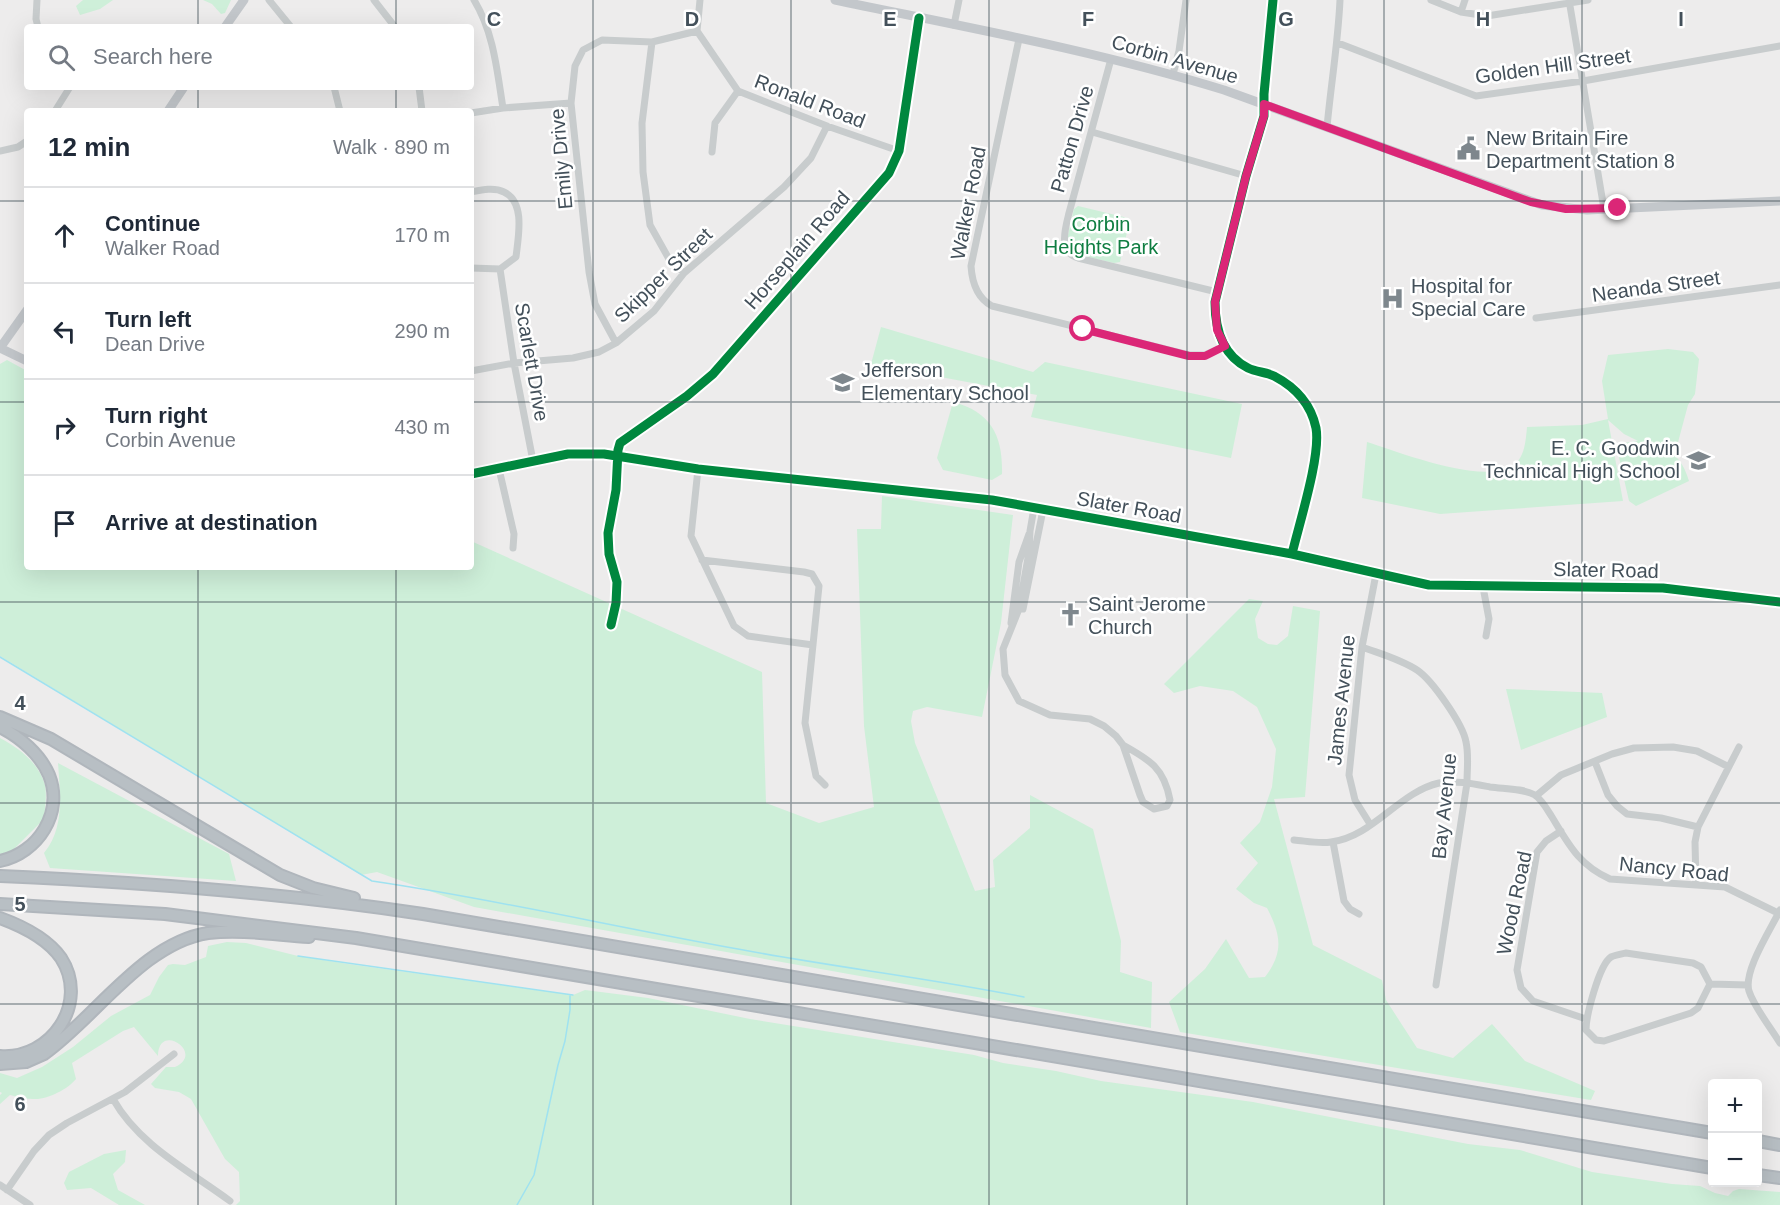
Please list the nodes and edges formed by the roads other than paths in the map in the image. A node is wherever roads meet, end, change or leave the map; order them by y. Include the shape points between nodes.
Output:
1 (37, 0) edge
2 (244, 0) edge
3 (269, 0) edge
4 (374, 0) edge
5 (474, 0) edge
6 (700, 0) edge
7 (835, 0) edge
8 (959, 0) edge
9 (1186, 0) edge
10 (1273, 0) edge
11 (1340, 0) edge
12 (1431, 0) edge
13 (1465, 0) edge
14 (1588, 0) edge
15 (845, 1) edge
16 (1569, 2) edge
17 (1461, 12) junction
18 (919, 18) junction
19 (37, 24) edge
20 (227, 24) edge
21 (289, 24) edge
22 (393, 24) edge
23 (954, 25) junction
24 (697, 31) junction
25 (1019, 39) junction
26 (652, 42) junction
27 (1338, 43) junction
28 (1780, 46) edge
29 (1112, 59) junction
30 (1173, 74) junction
31 (1583, 81) junction
32 (68, 90) edge
33 (182, 90) edge
34 (335, 90) edge
35 (419, 90) edge
36 (738, 91) junction
37 (571, 103) junction
38 (1264, 104) junction
39 (57, 108) edge
40 (170, 108) edge
41 (338, 108) edge
42 (422, 108) edge
43 (503, 108) junction
44 (474, 113) edge
45 (826, 126) junction
46 (1327, 127) junction
47 (1092, 132) junction
48 (24, 143) edge
49 (0, 151) edge
50 (899, 151) junction
51 (712, 152) dead end
52 (1246, 176) junction
53 (474, 192) edge
54 (1780, 201) edge
55 (1604, 209) junction
56 (474, 268) edge
57 (500, 269) junction
58 (684, 273) junction
59 (1780, 285) edge
60 (1217, 292) junction
61 (24, 314) edge
62 (1536, 318) dead end
63 (616, 343) junction
64 (1225, 346) junction
65 (0, 348) edge
66 (24, 360) edge
67 (514, 363) junction
68 (474, 370) edge
69 (618, 456) junction
70 (533, 461) junction
71 (499, 469) junction
72 (698, 469) junction
73 (474, 473) edge
74 (1039, 509) junction
75 (513, 548) dead end
76 (1292, 554) junction
77 (702, 560) junction
78 (1376, 574) junction
79 (1483, 587) junction
80 (1780, 602) edge
81 (611, 625) dead end
82 (1010, 628) junction
83 (1486, 636) dead end
84 (813, 645) junction
85 (1362, 647) junction
86 (0, 717) edge
87 (0, 727) edge
88 (1123, 745) junction
89 (1738, 747) dead end
90 (1595, 762) junction
91 (1728, 766) junction
92 (1467, 783) junction
93 (825, 785) dead end
94 (1536, 796) junction
95 (1370, 825) junction
96 (1698, 827) junction
97 (1561, 831) junction
98 (1294, 840) dead end
99 (1333, 842) junction
100 (0, 861) edge
101 (0, 876) edge
102 (1696, 884) junction
103 (0, 904) edge
104 (385, 908) junction
105 (1779, 911) edge
106 (1359, 914) dead end
107 (0, 918) edge
108 (356, 938) junction
109 (1710, 984) junction
110 (1436, 985) dead end
111 (1748, 985) junction
112 (1586, 1018) junction
113 (1780, 1043) edge
114 (174, 1054) dead end
115 (0, 1056) edge
116 (0, 1064) edge
117 (113, 1099) junction
118 (1708, 1132) edge
119 (1762, 1142) edge
120 (1780, 1145) edge
121 (1708, 1167) edge
122 (1762, 1176) edge
123 (1780, 1178) edge
124 (0, 1185) edge
125 (7, 1190) junction
126 (230, 1201) dead end
127 (30, 1205) edge

1 - 19 street
2 - 20 main road
3 - 21 street
4 - 22 street
5 - 43 street via 493,45
6 - 24 street
7 - 15 main road, Corbin Avenue
8 - 23 street
9 - 30 street
10 - 38 street
11 - 27 street
12 - 17 street
13 - 17 street
14 - 16 street
15 - 18 main road, Corbin Avenue
16 - 17 street via 1487,16
16 - 31 street
18 - 23 main road, Corbin Avenue
18 - 50 street, Horseplain Road
23 - 25 main road, Corbin Avenue
24 - 26 street, Emily Drive
24 - 36 street, Ronald Road
25 - 29 main road, Corbin Avenue
25 - 64 street, Walker Road via 971,266 978,292 992,306 1189,356 1205,356
26 - 37 street, Emily Drive via 602,40 582,50 575,66
26 - 58 street via 642,123 650,225 669,259
27 - 31 street, Golden Hill Street via 1476,96
27 - 46 street
28 - 31 street, Golden Hill Street
29 - 30 main road, Corbin Avenue
29 - 47 street, Patton Drive
30 - 38 main road, Corbin Avenue
31 - 55 street
32 - 39 street
33 - 40 main road
34 - 41 street
35 - 42 street
36 - 45 street, Ronald Road
36 - 51 street via 715,123
37 - 43 street
37 - 63 street, Emily Drive via 589,272 596,304
38 - 46 main road, Corbin Avenue
38 - 52 street
43 - 44 street
45 - 50 street, Ronald Road
45 - 58 street, Skipper Street via 811,158 784,187
46 - 55 main road, Corbin Avenue via 1537,203 1566,209
47 - 52 street
47 - 60 street, Patton Drive via 1066,227 1069,253
48 - 49 street
50 - 69 street, Horseplain Road via 889,173 713,374 622,440
52 - 60 street
53 - 57 street via 504,192 513,200 518,213 516,257
54 - 55 main road, Corbin Avenue
56 - 57 street
57 - 67 street, Scarlett Drive
58 - 63 street, Skipper Street via 654,311
59 - 62 street, Neanda Street
60 - 64 street via 1215,320
61 - 65 main road
63 - 67 street, Skipper Street via 573,358
64 - 76 street via 1245,366 1273,375 1295,390 1307,405 1316,428 1315,455
65 - 66 main road
67 - 68 street, Skipper Street
67 - 70 street, Scarlett Drive
69 - 70 main road, Slater Road via 586,453
69 - 72 main road, Slater Road
69 - 81 street via 608,533 617,582
70 - 71 main road, Slater Road
71 - 73 main road, Slater Road
71 - 75 street via 514,534
72 - 74 main road, Slater Road via 992,500
72 - 77 street via 691,536
74 - 76 main road, Slater Road
74 - 82 street via 1030,531 1019,609
74 - 82 street via 1025,605
76 - 78 main road, Slater Road
77 - 84 street via 734,626 748,636
77 - 84 street via 812,574 819,586
78 - 79 main road, Slater Road via 1429,585
78 - 85 street, James Avenue
79 - 80 main road, Slater Road via 1663,588
79 - 83 street via 1489,619
82 - 88 street via 1003,649 1005,675 1019,701 1050,715 1090,719 1104,726
84 - 93 street via 805,723 816,776
85 - 92 street, Bay Avenue via 1420,672 1457,717 1466,739
85 - 95 street, James Avenue via 1349,775 1355,800
86 - 104 highway via 51,739 280,875
87 - 100 highway via 34,752 49,774 53,792 51,814 41,835 22,853
88 - 88 street via 1143,802 1154,809 1167,806 1170,800 1163,774
89 - 91 street
90 - 91 street via 1634,748 1673,747 1697,751
90 - 94 street via 1561,775
90 - 96 street via 1608,795 1627,814
91 - 96 street
92 - 94 street
92 - 95 street via 1428,786
92 - 110 street, Bay Avenue
94 - 97 street, Nancy Road
95 - 99 street
96 - 102 street
97 - 102 street, Nancy Road via 1584,864 1610,879
97 - 112 street, Wood Road via 1537,852 1517,970 1521,988 1533,1000
98 - 99 street
99 - 106 street via 1344,901
101 - 104 highway via 194,887
102 - 105 street, Nancy Road via 1725,887
103 - 108 highway via 190,916
104 - 118 highway
105 - 111 street via 1751,968
107 - 115 highway via 30,932 54,950 66,969 71,995 63,1024 48,1042 27,1053
108 - 116 highway via 221,932 184,940 148,961 44,1054 26,1062
108 - 121 highway
109 - 111 street
109 - 112 street via 1698,1008 1691,1013 1604,1041 1589,1035
109 - 112 street via 1701,968 1693,963 1626,953 1611,957 1604,965
111 - 113 street
114 - 117 street
117 - 125 street via 49,1135
117 - 126 street via 128,1123 147,1141
119 - 120 highway
122 - 123 highway
124 - 125 street
125 - 127 street

